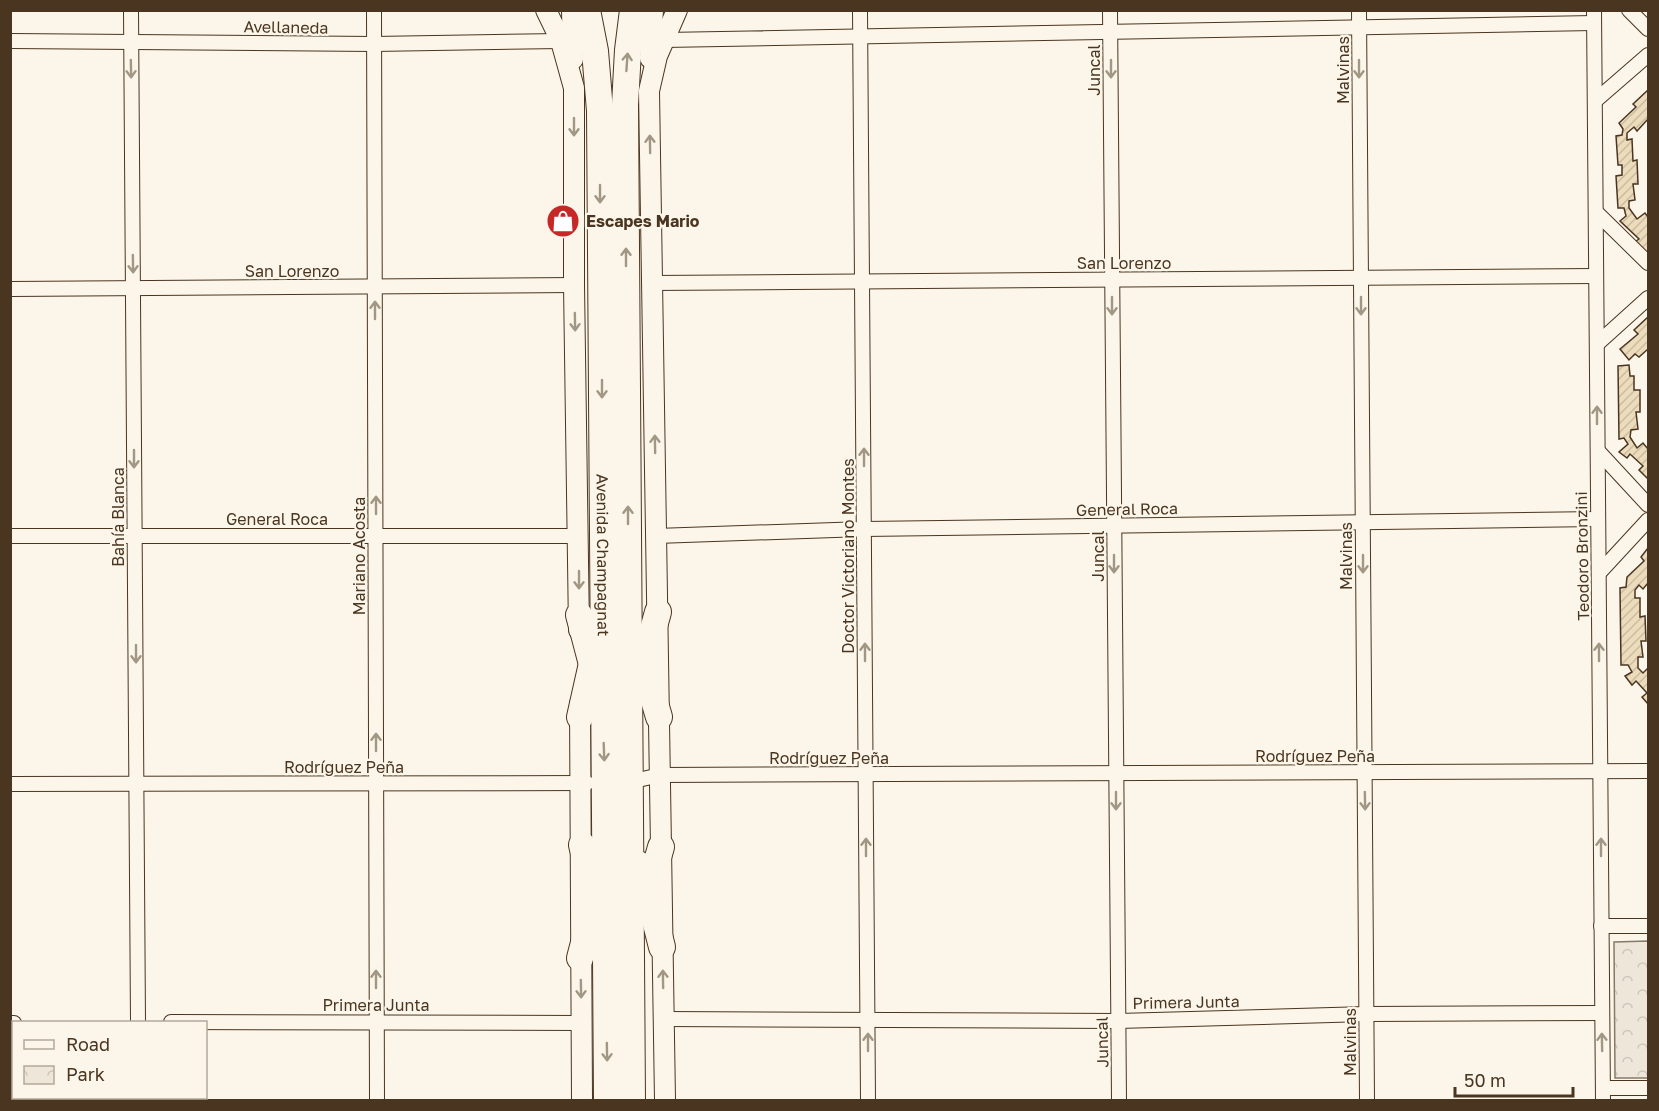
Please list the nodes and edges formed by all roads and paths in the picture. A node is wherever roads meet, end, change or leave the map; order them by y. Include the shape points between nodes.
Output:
1 (131, 10) edge
2 (374, 10) edge
3 (546, 10) edge
4 (572, 10) edge
5 (587, 10) edge
6 (633, 10) edge
7 (653, 10) edge
8 (677, 10) edge
9 (860, 10) edge
10 (1110, 10) edge
11 (1359, 10) edge
12 (1629, 10) edge
13 (1594, 17) edge
14 (1359, 27) junction
15 (1648, 29) edge
16 (1111, 31) junction
17 (860, 36) junction
18 (664, 40) junction
19 (10, 41) edge
20 (131, 41) junction
21 (561, 41) junction
22 (374, 44) junction
23 (1648, 55) edge
24 (574, 88) junction
25 (649, 91) junction
26 (1595, 101) junction
27 (1596, 212) junction
28 (1648, 263) edge
29 (1596, 276) junction
30 (1361, 278) junction
31 (1112, 280) junction
32 (862, 282) junction
33 (652, 283) junction
34 (574, 285) junction
35 (375, 287) junction
36 (10, 289) edge
37 (133, 289) junction
38 (1648, 298) edge
39 (1597, 344) junction
40 (1598, 451) junction
41 (1648, 505) edge
42 (1598, 519) junction
43 (1648, 520) edge
44 (1362, 522) junction
45 (1114, 526) junction
46 (864, 530) junction
47 (135, 535) junction
48 (376, 535) junction
49 (10, 536) edge
50 (579, 536) junction
51 (656, 536) junction
52 (1599, 573) junction
53 (658, 612) junction
54 (604, 613) junction
55 (644, 666) junction
56 (591, 716) junction
57 (630, 716) junction
58 (660, 717) junction
59 (1600, 771) junction
60 (1648, 771) edge
61 (1364, 772) junction
62 (1116, 773) junction
63 (866, 775) junction
64 (660, 776) junction
65 (376, 783) junction
66 (593, 783) junction
67 (630, 783) junction
68 (10, 784) edge
69 (137, 784) junction
70 (594, 846) junction
71 (631, 846) junction
72 (661, 847) junction
73 (648, 892) junction
74 (596, 900) junction
75 (1601, 926) junction
76 (1648, 926) edge
77 (618, 946) junction
78 (662, 947) junction
79 (580, 958) junction
80 (1602, 1013) junction
81 (1367, 1014) junction
82 (664, 1019) junction
83 (867, 1019) junction
84 (138, 1021) edge
85 (376, 1021) junction
86 (1118, 1021) junction
87 (207, 1023) edge
88 (581, 1023) junction
89 (1648, 1088) edge
90 (1603, 1094) edge
91 (377, 1101) edge
92 (582, 1101) edge
93 (608, 1101) edge
94 (632, 1101) edge
95 (665, 1101) edge
96 (868, 1101) edge
97 (1119, 1101) edge
98 (1367, 1101) edge

1 - 20 street, Bahía Blanca
2 - 22 street, Mariano Acosta
3 - 21 street, Avenida Champagnat
4 - 24 street, Avenida Champagnat
5 -> 54 highway, Avenida Champagnat via 599,100
54 -> 6 highway, Avenida Champagnat via 625,105
7 - 25 street
8 - 18 street
9 - 17 street, Doctor Victoriano Montes
10 - 16 street, Juncal
11 - 14 street, Malvinas
12 - 15 street
13 - 14 street
13 - 26 street, Teodoro Bronzini
14 - 16 street
14 -> 30 street, Malvinas
16 - 17 street
16 -> 31 street, Juncal
17 - 18 street
17 - 32 street, Doctor Victoriano Montes
18 - 25 street
19 - 20 street, Avellaneda
20 - 22 street, Avellaneda
20 -> 37 street, Bahía Blanca
21 - 22 street, Avellaneda
21 - 24 street, Avenida Champagnat
22 - 35 street, Mariano Acosta
23 - 26 street
24 -> 34 street, Avenida Champagnat
33 -> 25 street
26 - 27 street, Teodoro Bronzini
27 - 28 street
27 - 29 street, Teodoro Bronzini
29 - 30 street, San Lorenzo
29 - 39 street, Teodoro Bronzini
30 - 31 street, San Lorenzo
30 -> 44 street, Malvinas
31 - 32 street, San Lorenzo
31 -> 45 street, Juncal
32 - 33 street, San Lorenzo
46 -> 32 street, Doctor Victoriano Montes
51 -> 33 street
34 - 35 street, San Lorenzo
34 -> 50 street, Avenida Champagnat
35 - 37 street, San Lorenzo
48 -> 35 street, Mariano Acosta
36 - 37 street, San Lorenzo
37 -> 47 street, Bahía Blanca
38 - 39 street
40 -> 39 street, Teodoro Bronzini
40 - 41 street
40 - 42 street, Teodoro Bronzini
42 - 44 street, General Roca
42 - 52 street, Teodoro Bronzini
43 - 52 street
44 - 45 street, General Roca
44 -> 61 street, Malvinas
45 - 46 street, General Roca
45 -> 62 street, Juncal
46 - 51 street, General Roca
63 -> 46 street, Doctor Victoriano Montes
47 - 48 street, General Roca
47 - 49 street, General Roca
47 -> 69 street, Bahía Blanca
48 - 50 street, General Roca
65 -> 48 street, Mariano Acosta
50 -> 54 street, Avenida Champagnat
51 - 53 street
59 -> 52 street, Teodoro Bronzini
53 - 55 highway
53 - 58 street
54 - 55 highway
54 - 56 highway, Avenida Champagnat
54 - 56 highway via 592,663
54 - 57 highway, Avenida Champagnat
55 - 57 highway
55 - 58 highway
56 -> 66 highway, Avenida Champagnat
57 - 67 highway, Avenida Champagnat
58 - 64 street
59 - 60 street, Rodríguez Peña
59 - 61 street, Rodríguez Peña
75 -> 59 street, Teodoro Bronzini
61 - 62 street, Rodríguez Peña
61 -> 81 street, Malvinas
62 - 63 street, Rodríguez Peña
62 -> 86 street, Juncal
63 - 64 street, Rodríguez Peña
83 -> 63 street, Doctor Victoriano Montes
64 - 67 street, Rodríguez Peña
64 - 72 street
65 - 66 street, Rodríguez Peña
65 - 69 street, Rodríguez Peña
85 -> 65 street, Mariano Acosta
66 - 67 street, Rodríguez Peña
66 - 70 highway, Avenida Champagnat
67 - 71 highway, Avenida Champagnat
68 - 69 street, Rodríguez Peña
69 - 84 street, Bahía Blanca
70 - 74 highway
70 - 77 highway, Avenida Champagnat
70 - 79 street, Avenida Champagnat
71 - 73 highway
71 - 77 highway, Avenida Champagnat
72 - 73 highway
72 - 78 street
73 - 77 highway
73 - 78 highway
74 - 77 highway
74 - 79 highway
75 - 76 street
75 - 80 street, Teodoro Bronzini
77 -> 93 highway, Avenida Champagnat
77 - 94 highway, Avenida Champagnat
82 -> 78 street
79 -> 88 street, Avenida Champagnat
80 - 81 street, Primera Junta
90 -> 80 street, Teodoro Bronzini
81 - 86 street, Primera Junta
81 - 98 street, Malvinas
82 - 83 street, Primera Junta
82 - 95 street
83 - 86 street, Primera Junta
96 -> 83 street, Doctor Victoriano Montes
85 - 87 street, Primera Junta
85 - 88 street, Primera Junta
85 - 91 street, Mariano Acosta
86 - 97 street, Juncal
88 - 92 street, Avenida Champagnat
89 - 90 street

